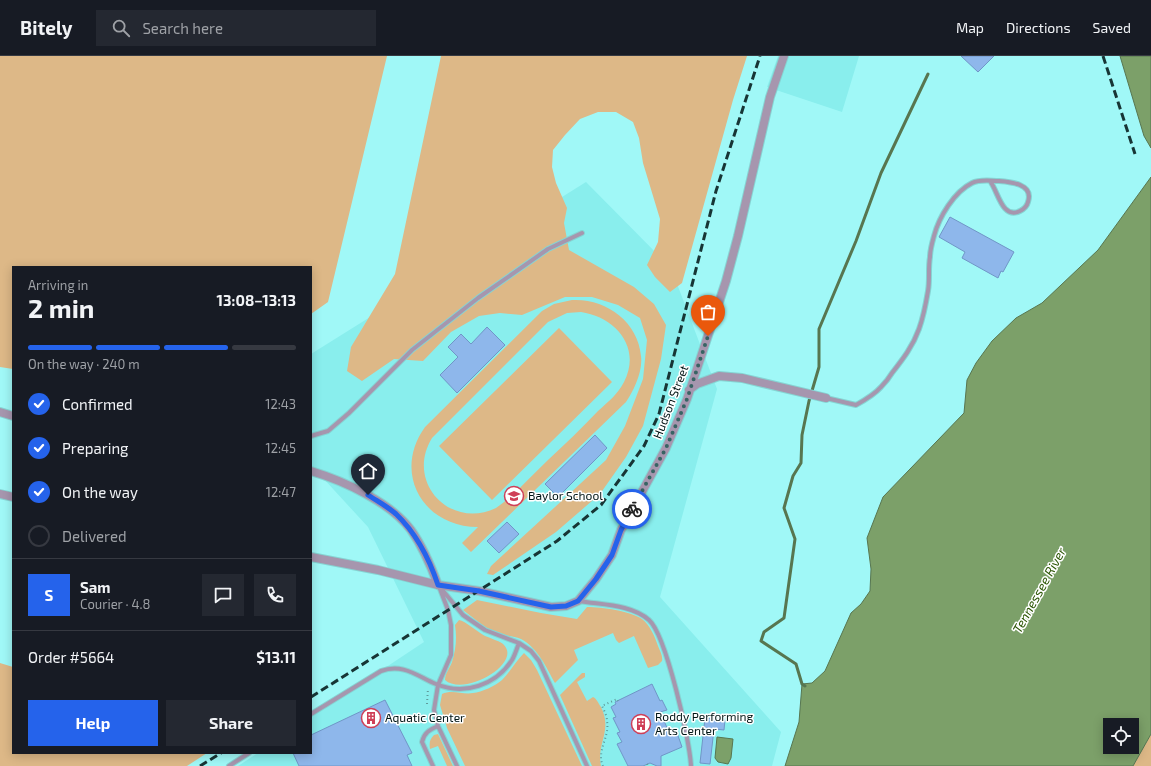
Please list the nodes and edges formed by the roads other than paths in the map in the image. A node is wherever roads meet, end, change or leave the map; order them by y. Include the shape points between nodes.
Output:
1 (784, 56) edge
2 (990, 181) junction
3 (582, 232) dead end
4 (689, 390) junction
5 (826, 398) joint
6 (0, 412) edge
7 (12, 416) edge
8 (312, 436) edge
9 (312, 471) edge
10 (0, 494) edge
11 (12, 497) edge
12 (312, 557) edge
13 (438, 585) junction
14 (578, 601) junction
15 (519, 643) junction
16 (438, 685) junction
17 (312, 713) edge
18 (438, 726) junction
19 (247, 754) edge
20 (229, 766) edge
21 (433, 766) edge
22 (457, 766) edge
23 (587, 766) edge
24 (691, 766) edge

1 - 4 street, Hudson Street via 770,97 726,281
2 - 2 lane via 1004,208 1018,212 1026,207 1029,198 1024,187 1010,182
2 - 5 lane via 978,181 961,190 946,209 934,235 928,290 920,329 910,350 881,387 868,398 856,404
3 - 8 lane via 548,249 478,298 412,350 328,431
4 - 5 street via 697,384 719,376 742,378
4 - 14 street, Hudson Street via 666,448 621,530 612,555
6 - 7 street
9 - 13 street via 368,495 394,513 419,542 431,564
10 - 11 street
12 - 13 street
13 - 14 street via 551,607 566,606
13 - 15 lane via 463,615 485,630
13 - 16 lane via 451,625 451,655
14 - 24 lane via 614,606 639,614 650,621 664,649
15 - 16 lane via 513,659 504,670 477,688
15 - 23 lane via 539,660
16 - 17 lane via 415,673 390,668
16 - 18 lane via 434,710
18 - 21 lane via 424,735 422,742
18 - 22 lane
19 - 20 lane

